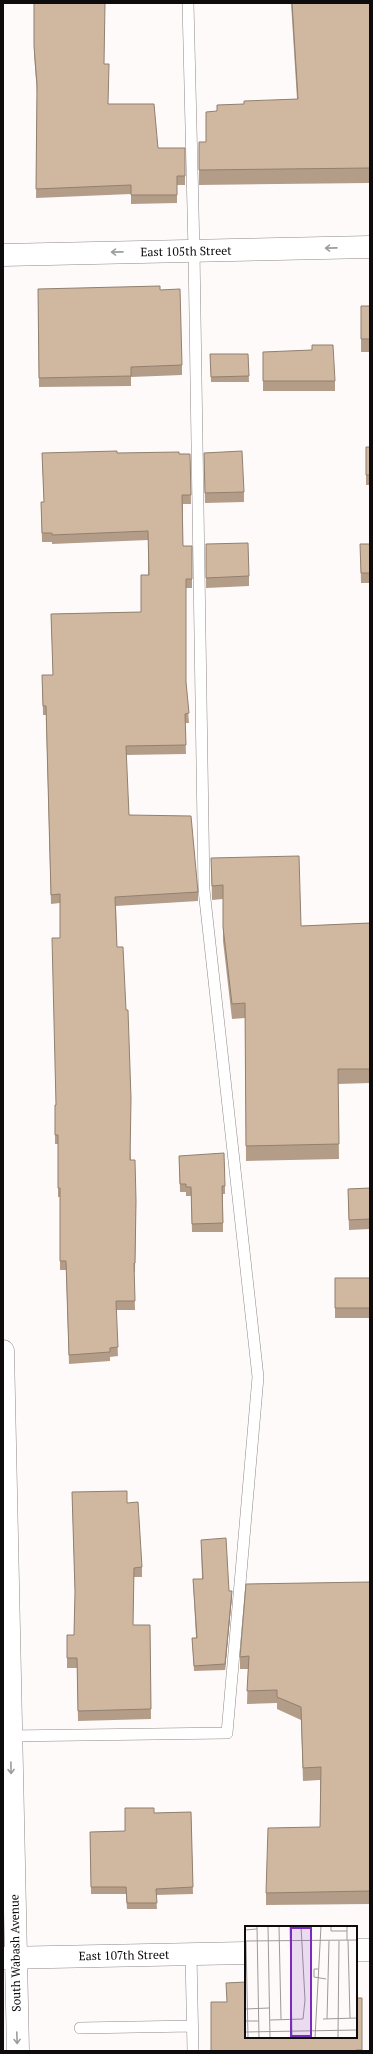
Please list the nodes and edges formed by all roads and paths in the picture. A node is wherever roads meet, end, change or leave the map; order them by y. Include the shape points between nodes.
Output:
1 (188, 3) edge
2 (370, 247) edge
3 (194, 251) junction
4 (3, 255) edge
5 (3, 1351) edge
6 (7, 1736) edge
7 (357, 1950) edge
8 (370, 1950) edge
9 (245, 1953) edge
10 (191, 1954) junction
11 (9, 1958) edge
12 (193, 2026) junction
13 (80, 2028) dead end
14 (18, 2051) edge
15 (193, 2051) edge

1 - 3 lane
2 -> 3 street, East 105th Street
3 -> 4 street, East 105th Street
3 - 6 lane via 204,890 258,1377 227,1733
5 - 6 street, South Wabash Avenue
6 -> 11 street, South Wabash Avenue
7 - 8 street
9 - 10 street, East 107th Street
10 - 11 street, East 107th Street
10 - 12 lane
11 -> 14 street, South Wabash Avenue
12 - 13 lane
12 - 15 lane

